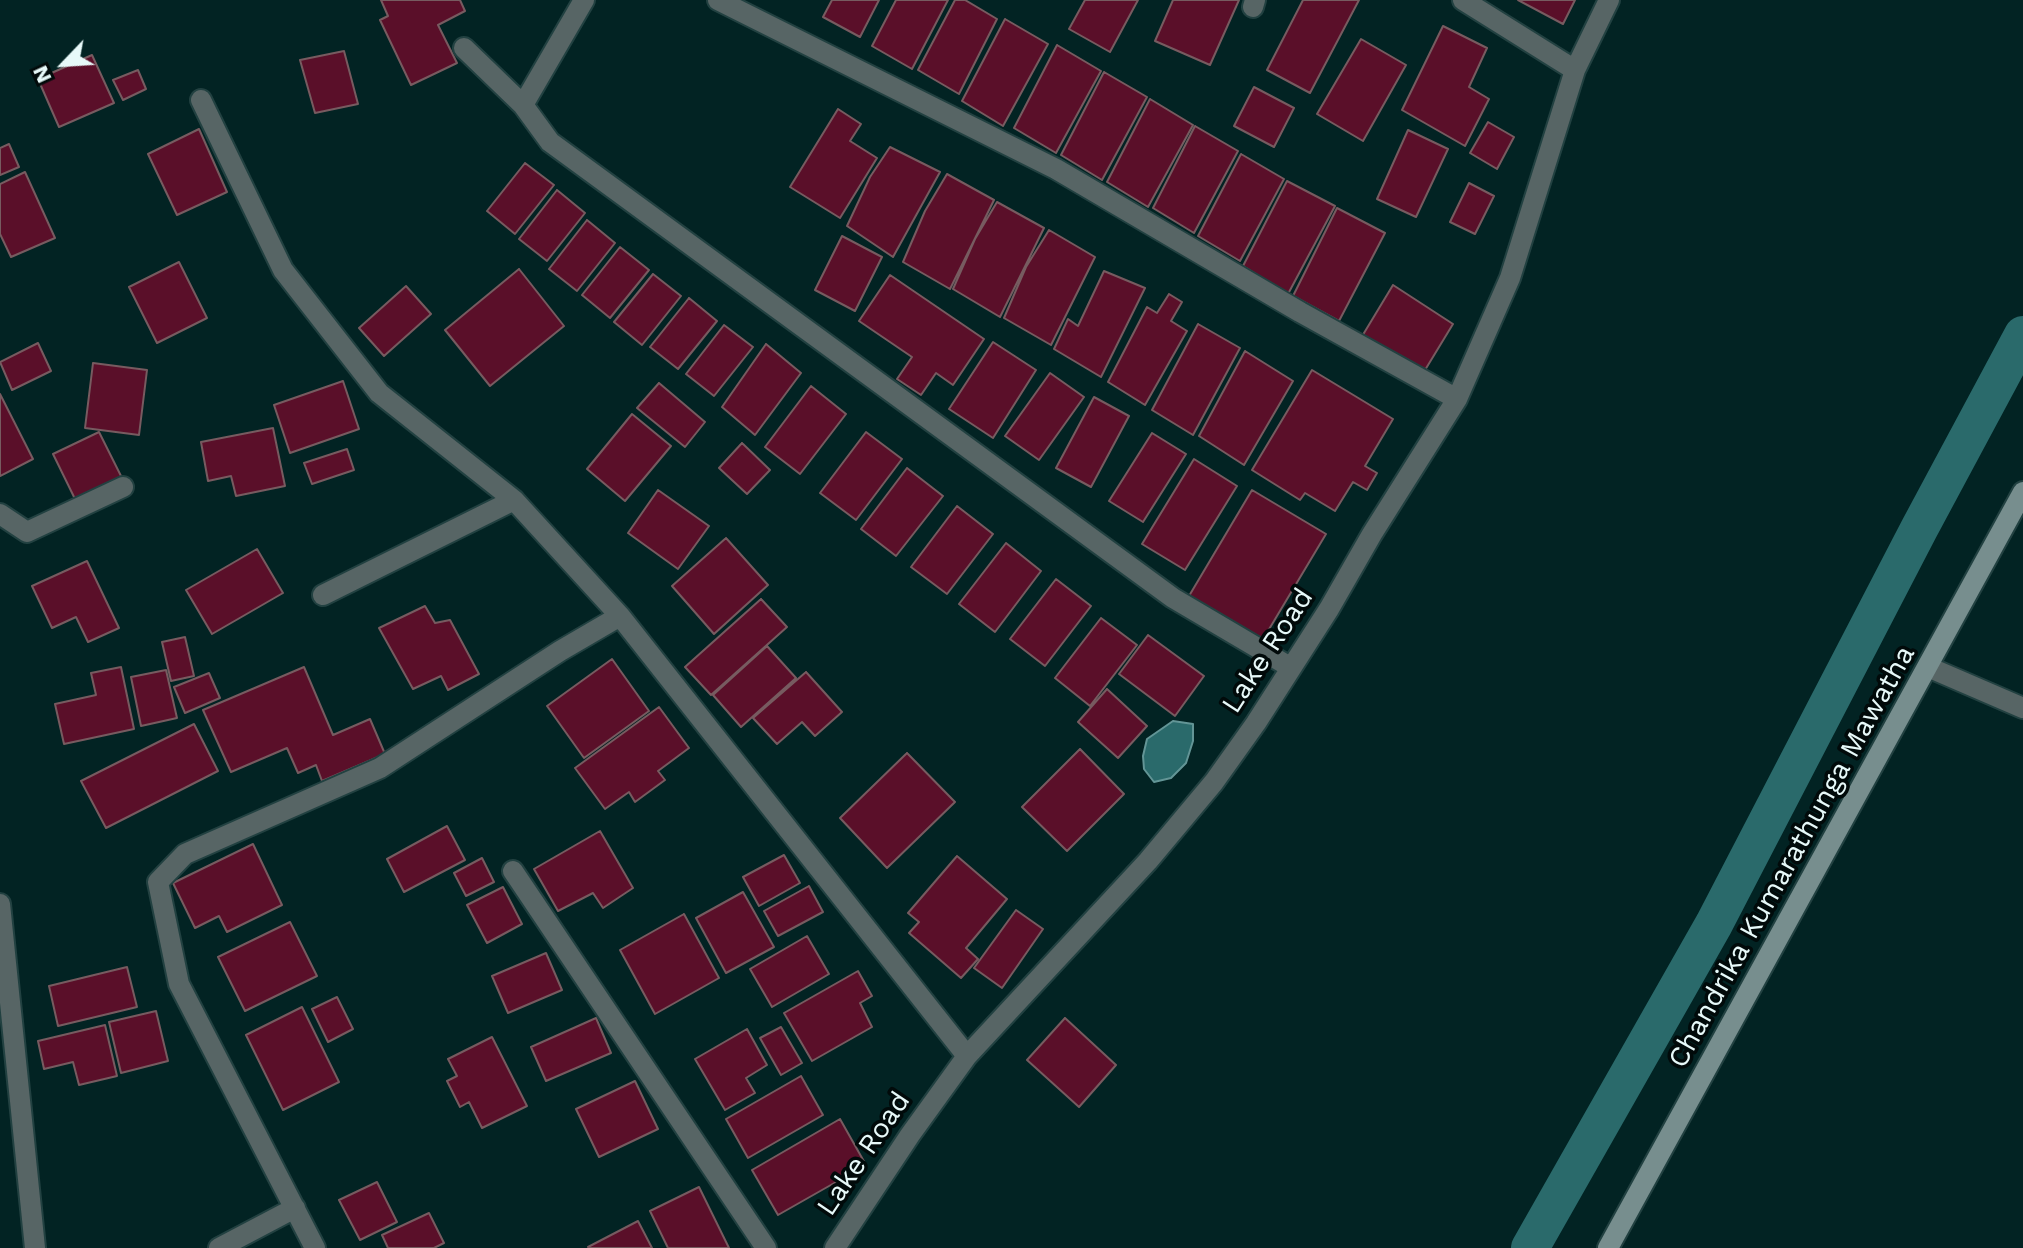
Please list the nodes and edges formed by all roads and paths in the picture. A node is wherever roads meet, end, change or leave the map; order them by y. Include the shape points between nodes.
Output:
1 (584, 0) edge
2 (718, 0) edge
3 (1463, 0) edge
4 (1609, 0) edge
5 (464, 48) dead end
6 (1575, 70) junction
7 (201, 100) dead end
8 (523, 105) junction
9 (1457, 399) junction
10 (123, 487) dead end
11 (2023, 492) edge
12 (514, 500) junction
13 (0, 514) edge
14 (323, 595) dead end
15 (620, 616) junction
16 (1290, 667) junction
17 (1928, 667) junction
18 (2023, 708) edge
19 (513, 871) dead end
20 (0, 904) edge
21 (2, 935) edge
22 (967, 1056) junction
23 (295, 1208) junction
24 (35, 1248) edge
25 (219, 1248) edge
26 (315, 1248) edge
27 (766, 1248) edge
28 (835, 1248) edge
29 (1608, 1248) edge

1 - 8 street
2 - 9 street via 1056,169
3 - 6 street
4 - 6 street, Lake Road
5 - 8 street
6 - 9 street, Lake Road via 1510,278
7 - 12 street via 283,270 379,393
8 - 16 street via 550,142 1173,598
9 - 16 street, Lake Road
10 - 13 street via 27,532
11 - 17 main road, Chandrika Kumarathunga Mawatha
12 - 14 street
12 - 15 street
15 - 22 street
15 - 23 street via 380,768 185,854 158,882 179,984
16 - 22 street, Lake Road via 1204,794
17 - 18 street
17 - 29 main road, Chandrika Kumarathunga Mawatha
19 - 27 street
20 - 21 street
21 - 24 street
22 - 28 street, Lake Road
23 - 25 street
23 - 26 street

